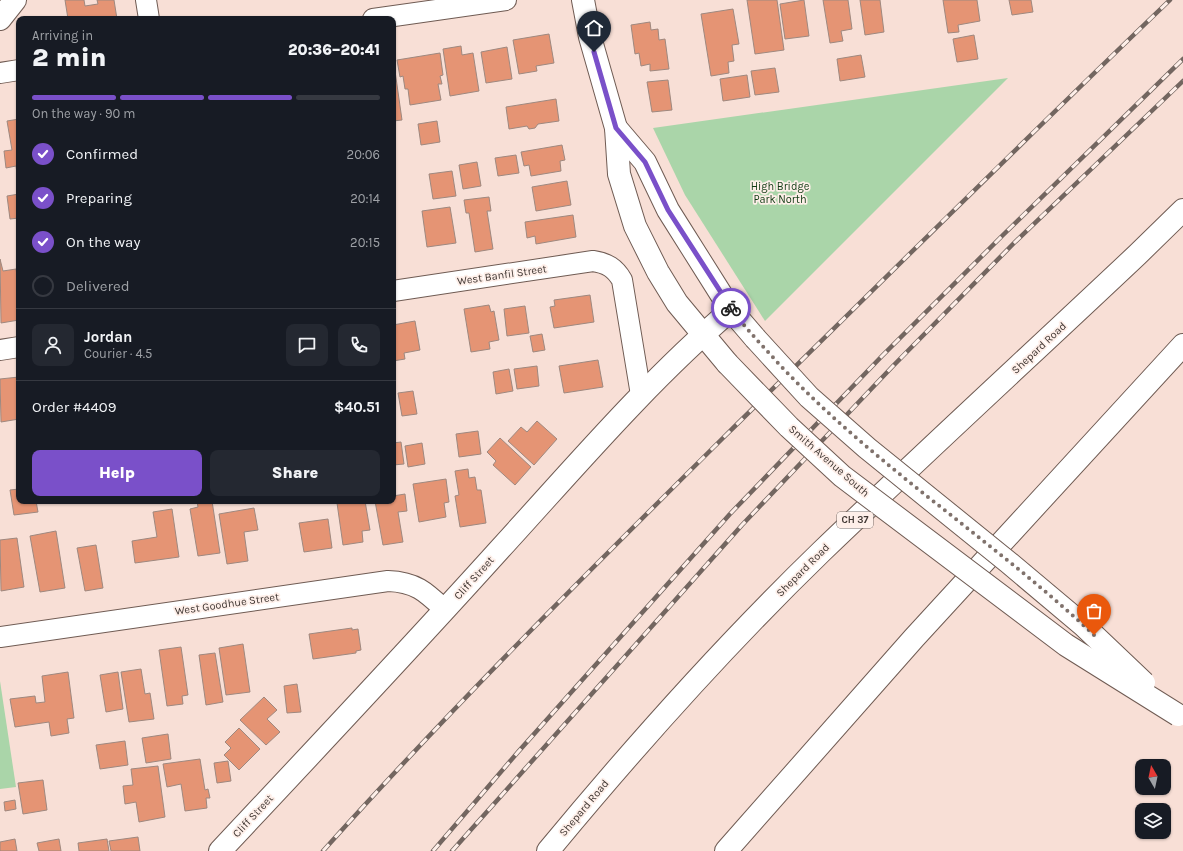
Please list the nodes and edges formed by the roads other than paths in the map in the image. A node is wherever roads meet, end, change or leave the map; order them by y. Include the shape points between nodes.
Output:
1 (15, 0) edge
2 (146, 0) edge
3 (506, 0) edge
4 (583, 0) edge
5 (149, 16) edge
6 (394, 16) edge
7 (0, 19) edge
8 (16, 70) edge
9 (0, 73) edge
10 (616, 128) junction
11 (1183, 210) edge
12 (396, 291) edge
13 (732, 310) junction
14 (703, 334) junction
15 (1183, 345) edge
16 (16, 347) edge
17 (0, 350) edge
18 (641, 395) junction
19 (445, 610) junction
20 (0, 636) edge
21 (1180, 717) edge
22 (220, 851) edge
23 (548, 851) edge
24 (726, 851) edge

1 - 7 main road
2 - 5 street
3 - 6 street
4 - 10 main road, Smith Avenue South via 590,37
8 - 9 street
10 - 13 main road, Smith Avenue South via 645,162 668,210
10 - 14 main road, Smith Avenue South via 619,174 635,226 677,303
11 - 23 main road, Shepard Road / CH 37 via 1132,261 821,552 718,657
12 - 18 street, West Banfil Street via 593,261 610,267 622,280
13 - 14 main road, Cliff Street
13 - 21 main road, Smith Avenue South, bridge via 809,397 866,448 1083,625
14 - 18 main road, Cliff Street
14 - 21 main road, Smith Avenue South, bridge via 727,363 789,427 842,476 1066,645
15 - 24 main road via 914,638
16 - 17 street
18 - 19 main road, Cliff Street
19 - 20 street, West Goodhue Street via 427,593 412,584 388,581
19 - 22 main road, Cliff Street

